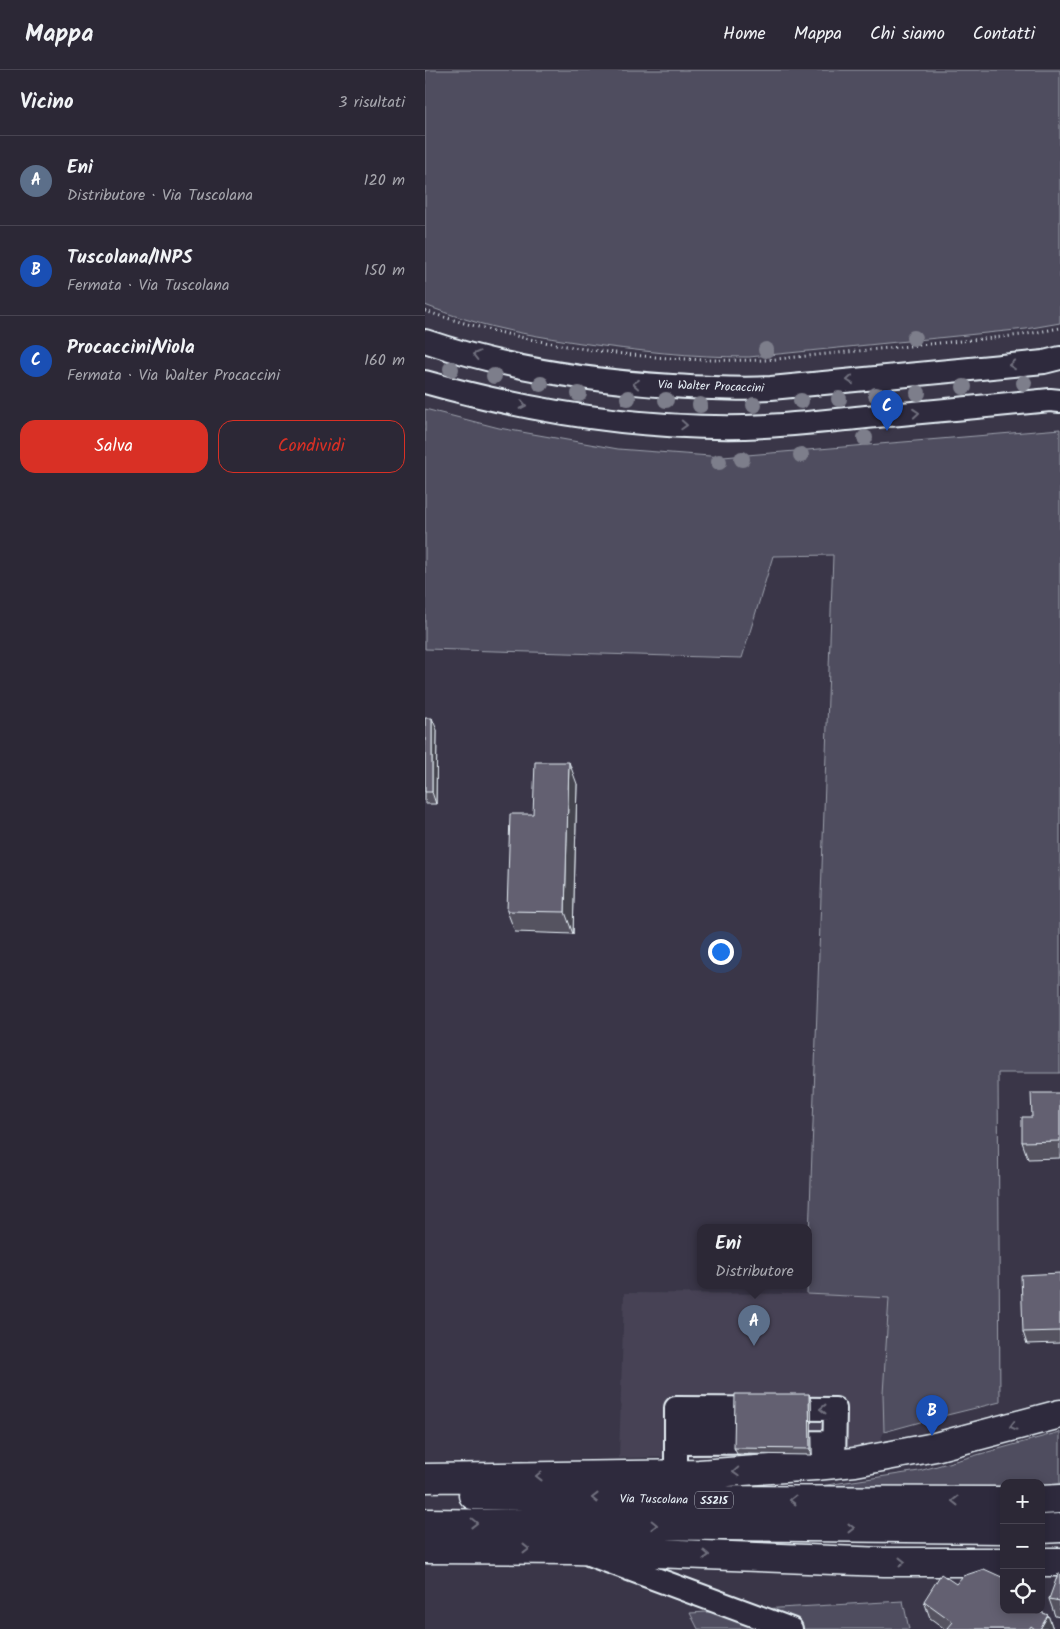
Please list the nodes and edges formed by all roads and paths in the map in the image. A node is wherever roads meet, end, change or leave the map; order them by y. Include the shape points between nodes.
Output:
1 (425, 311) edge
2 (1060, 328) edge
3 (425, 341) edge
4 (1060, 358) edge
5 (425, 382) edge
6 (1060, 401) edge
7 (1060, 1414) edge
8 (676, 1435) junction
9 (834, 1445) junction
10 (676, 1474) junction
11 (425, 1478) edge
12 (425, 1494) edge
13 (1000, 1500) edge
14 (1045, 1500) edge
15 (1060, 1500) edge
16 (425, 1523) edge
17 (1060, 1528) edge
18 (1000, 1529) edge
19 (1045, 1529) edge
20 (425, 1549) edge
21 (576, 1550) junction
22 (1000, 1562) edge
23 (1045, 1562) edge
24 (1060, 1562) edge
25 (791, 1629) edge

1 - 2 path via 528,338 611,352 725,361 766,360 1022,335
4 -> 3 street, Via Walter Procaccini via 781,387 728,389 619,382 568,375
5 -> 6 street via 548,410 630,421 716,427 774,426
7 -> 9 main road via 895,1455
8 - 9 street
9 -> 8 street via 835,1410 825,1409 676,1408
8 - 10 street
9 -> 10 main road via 776,1470
10 -> 11 main road
13 -> 12 main road, Via Tuscolana / SS215 via 716,1500
14 - 15 main road
16 -> 18 main road, SS215
17 - 19 main road
20 -> 21 main road
21 -> 22 main road via 884,1562
21 - 25 street
23 - 24 main road

